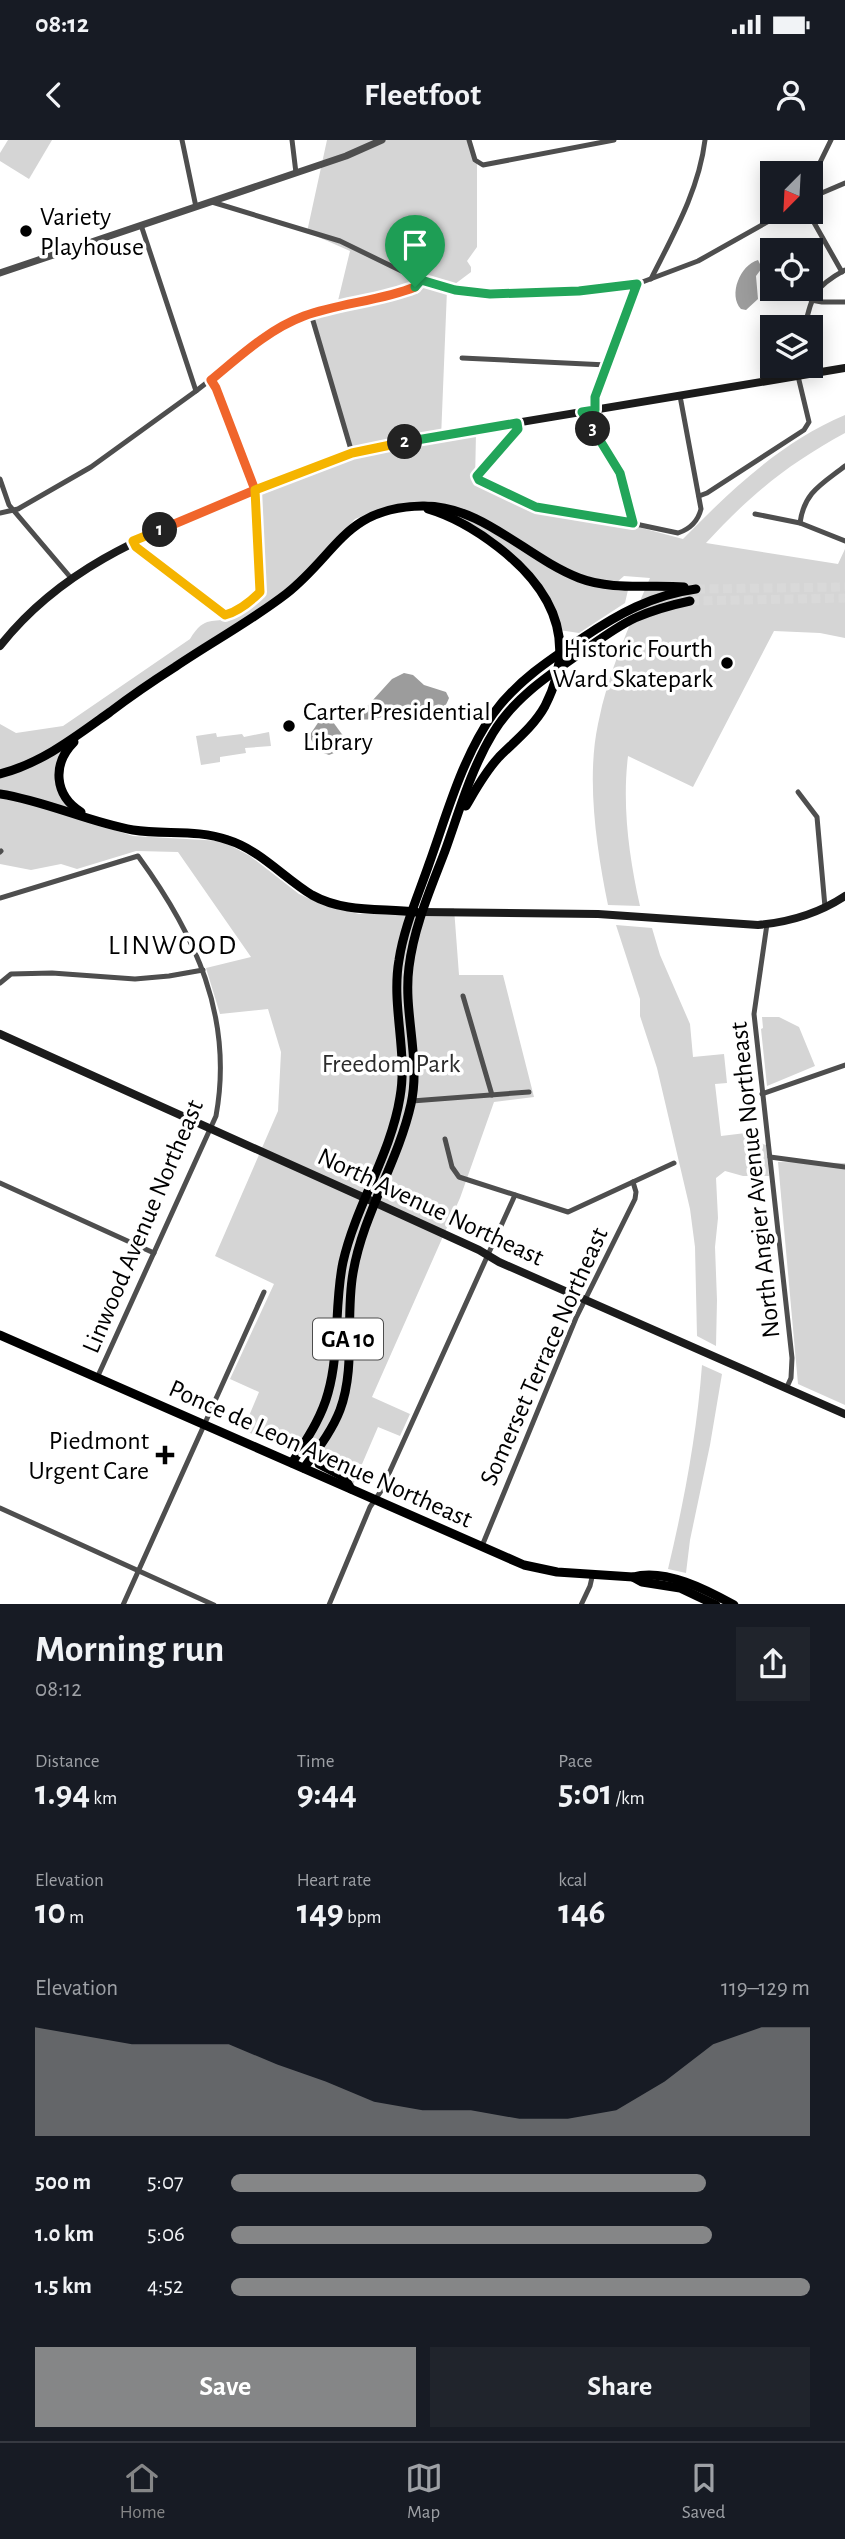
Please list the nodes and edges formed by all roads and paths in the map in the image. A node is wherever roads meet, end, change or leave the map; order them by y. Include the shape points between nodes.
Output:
1 (182, 140) edge
2 (292, 140) edge
3 (382, 140) edge
4 (469, 140) edge
5 (614, 140) edge
6 (705, 140) edge
7 (831, 140) edge
8 (821, 161) edge
9 (296, 173) junction
10 (845, 183) edge
11 (823, 192) edge
12 (212, 202) junction
13 (197, 207) junction
14 (764, 224) edge
15 (815, 224) edge
16 (141, 225) junction
17 (843, 271) edge
18 (0, 273) edge
19 (651, 279) junction
20 (421, 280) junction
21 (823, 283) edge
22 (637, 284) junction
23 (816, 301) edge
24 (845, 302) edge
25 (311, 314) junction
26 (462, 358) dead end
27 (607, 365) junction
28 (845, 368) edge
29 (823, 372) edge
30 (786, 378) edge
31 (798, 378) edge
32 (211, 380) junction
33 (196, 391) junction
34 (680, 396) junction
35 (595, 410) junction
36 (582, 412) junction
37 (517, 423) junction
38 (352, 453) junction
39 (845, 466) edge
40 (0, 479) edge
41 (255, 490) junction
42 (699, 495) junction
43 (408, 507) junction
44 (12, 509) junction
45 (0, 513) edge
46 (755, 514) dead end
47 (633, 523) junction
48 (800, 523) junction
49 (133, 541) junction
50 (845, 541) edge
51 (71, 578) junction
52 (690, 601) tunnel mouth
53 (0, 646) edge
54 (88, 728) junction
55 (0, 774) edge
56 (798, 792) dead end
57 (0, 794) edge
58 (455, 822) junction
59 (106, 823) junction
60 (845, 896) edge
61 (0, 898) edge
62 (825, 908) junction
63 (416, 912) junction
64 (767, 924) junction
65 (203, 970) junction
66 (0, 983) edge
67 (463, 996) dead end
68 (0, 1034) edge
69 (845, 1065) edge
70 (529, 1091) dead end
71 (762, 1094) junction
72 (492, 1095) junction
73 (412, 1101) junction
74 (211, 1128) junction
75 (445, 1139) dead end
76 (770, 1157) junction
77 (674, 1163) dead end
78 (845, 1167) edge
79 (633, 1182) junction
80 (0, 1183) edge
81 (515, 1195) junction
82 (365, 1198) junction
83 (376, 1203) junction
84 (154, 1253) junction
85 (488, 1256) junction
86 (264, 1292) dead end
87 (585, 1300) junction
88 (0, 1335) edge
89 (97, 1378) junction
90 (786, 1389) junction
91 (845, 1414) edge
92 (205, 1425) junction
93 (317, 1449) junction
94 (292, 1463) junction
95 (304, 1468) junction
96 (351, 1489) junction
97 (376, 1498) junction
98 (0, 1508) edge
99 (482, 1546) junction
100 (138, 1570) junction
101 (593, 1573) junction
102 (633, 1577) junction
103 (123, 1604) edge
104 (212, 1604) edge
105 (329, 1604) edge
106 (581, 1604) edge
107 (714, 1604) edge
108 (732, 1604) edge

1 - 13 street
2 - 9 street
3 - 9 street
4 - 5 street via 475,160 484,165 564,146
6 - 19 street via 682,217
7 - 8 street
9 - 12 street
10 - 11 street
12 - 13 street
12 - 20 street via 340,241
13 - 16 street
14 - 19 street via 698,261
15 - 17 street
16 - 18 street
16 - 33 street
17 - 21 street
19 - 22 street
20 - 22 street via 490,294
20 - 25 street via 412,288
22 - 27 street
23 - 24 street
25 - 32 street via 269,334
25 - 38 street
26 - 27 street
27 - 35 street
28 - 29 main road
30 - 34 main road
31 - 42 street via 809,422 804,430
32 - 33 street
32 - 41 street
33 - 44 street via 91,467
34 - 35 main road
34 - 42 street
35 - 36 main road
36 - 37 main road
36 - 47 street via 620,473
37 - 38 main road
37 - 47 street via 518,429 477,476 482,482 536,507
38 - 41 main road
39 - 48 street via 809,494
40 - 44 street
41 - 49 main road
41 - 49 street via 260,592 225,615 139,551
42 - 47 street via 698,518 687,530 675,533
43 - 54 highway via 374,514 351,527 287,593
43 - 58 highway via 435,511 466,524 517,563 545,595 558,633 556,677 545,705 489,769
43 - 63 highway, GA 10 via 439,506 464,514 591,582 696,589 646,601 619,614 523,681 501,705 476,743 448,809
44 - 45 street
44 - 51 street
46 - 48 street
48 - 50 street
49 - 51 main road
51 - 53 main road
52 - 58 highway, GA 10 via 657,609 614,630 516,702 493,733
54 - 55 highway via 45,757
54 - 59 highway via 61,758 59,781 71,805
56 - 62 street via 817,817
57 - 59 highway
58 - 63 highway, GA 10
59 - 63 highway via 151,832 216,836 244,847 314,896 335,905
60 - 62 main road
61 - 65 street, Linwood Avenue Northeast via 138,856 178,915
62 - 64 main road
63 - 64 main road via 597,914
63 - 73 highway, GA 10 via 407,983
63 - 82 highway, GA 10 via 399,958 396,986 401,1095
64 - 71 street, North Angier Avenue Northeast via 754,1014
65 - 66 street via 135,979 11,974
65 - 74 street, Linwood Avenue Northeast via 215,1013 220,1058 218,1102
67 - 72 street
68 - 74 main road, North Avenue Northeast
69 - 71 street
70 - 72 street
71 - 76 street, North Angier Avenue Northeast
72 - 73 street
73 - 83 highway, GA 10
74 - 82 main road, North Avenue Northeast
74 - 84 street, Linwood Avenue Northeast
75 - 81 street via 459,1177
76 - 78 street
76 - 90 street, North Angier Avenue Northeast via 792,1358
77 - 79 street
79 - 81 street via 568,1212
79 - 87 street, Somerset Terrace Northeast via 635,1199
80 - 84 street
81 - 85 street
82 - 83 main road, North Avenue Northeast
82 - 94 highway, GA 10 via 343,1262 329,1391 314,1428
83 - 85 main road, North Avenue Northeast
83 - 93 highway, GA 10 via 351,1282 344,1397
84 - 89 street, Linwood Avenue Northeast
85 - 87 main road, North Avenue Northeast
85 - 97 street
86 - 92 street
87 - 90 main road, North Avenue Northeast
87 - 99 street, Somerset Terrace Northeast
88 - 89 highway, Ponce de Leon Avenue Northeast
89 - 92 highway, Ponce de Leon Avenue Northeast
90 - 91 main road, North Avenue Northeast
92 - 94 highway, Ponce de Leon Avenue Northeast
92 - 100 street
93 - 95 highway, GA 10
93 - 96 highway via 319,1464 344,1477
94 - 95 highway, Ponce de Leon Avenue Northeast
95 - 96 highway, Ponce de Leon Avenue Northeast
96 - 97 highway, Ponce de Leon Avenue Northeast
97 - 99 highway, Ponce de Leon Avenue Northeast
97 - 105 street
98 - 100 street
99 - 101 highway, Ponce de Leon Avenue Northeast via 531,1567
100 - 103 street
100 - 104 street
101 - 102 highway, Ponce de Leon Avenue Northeast
101 - 106 street
102 - 107 highway, Ponce de Leon Avenue Northeast via 680,1588
102 - 108 highway, Ponce de Leon Avenue Northeast via 643,1574 685,1582

